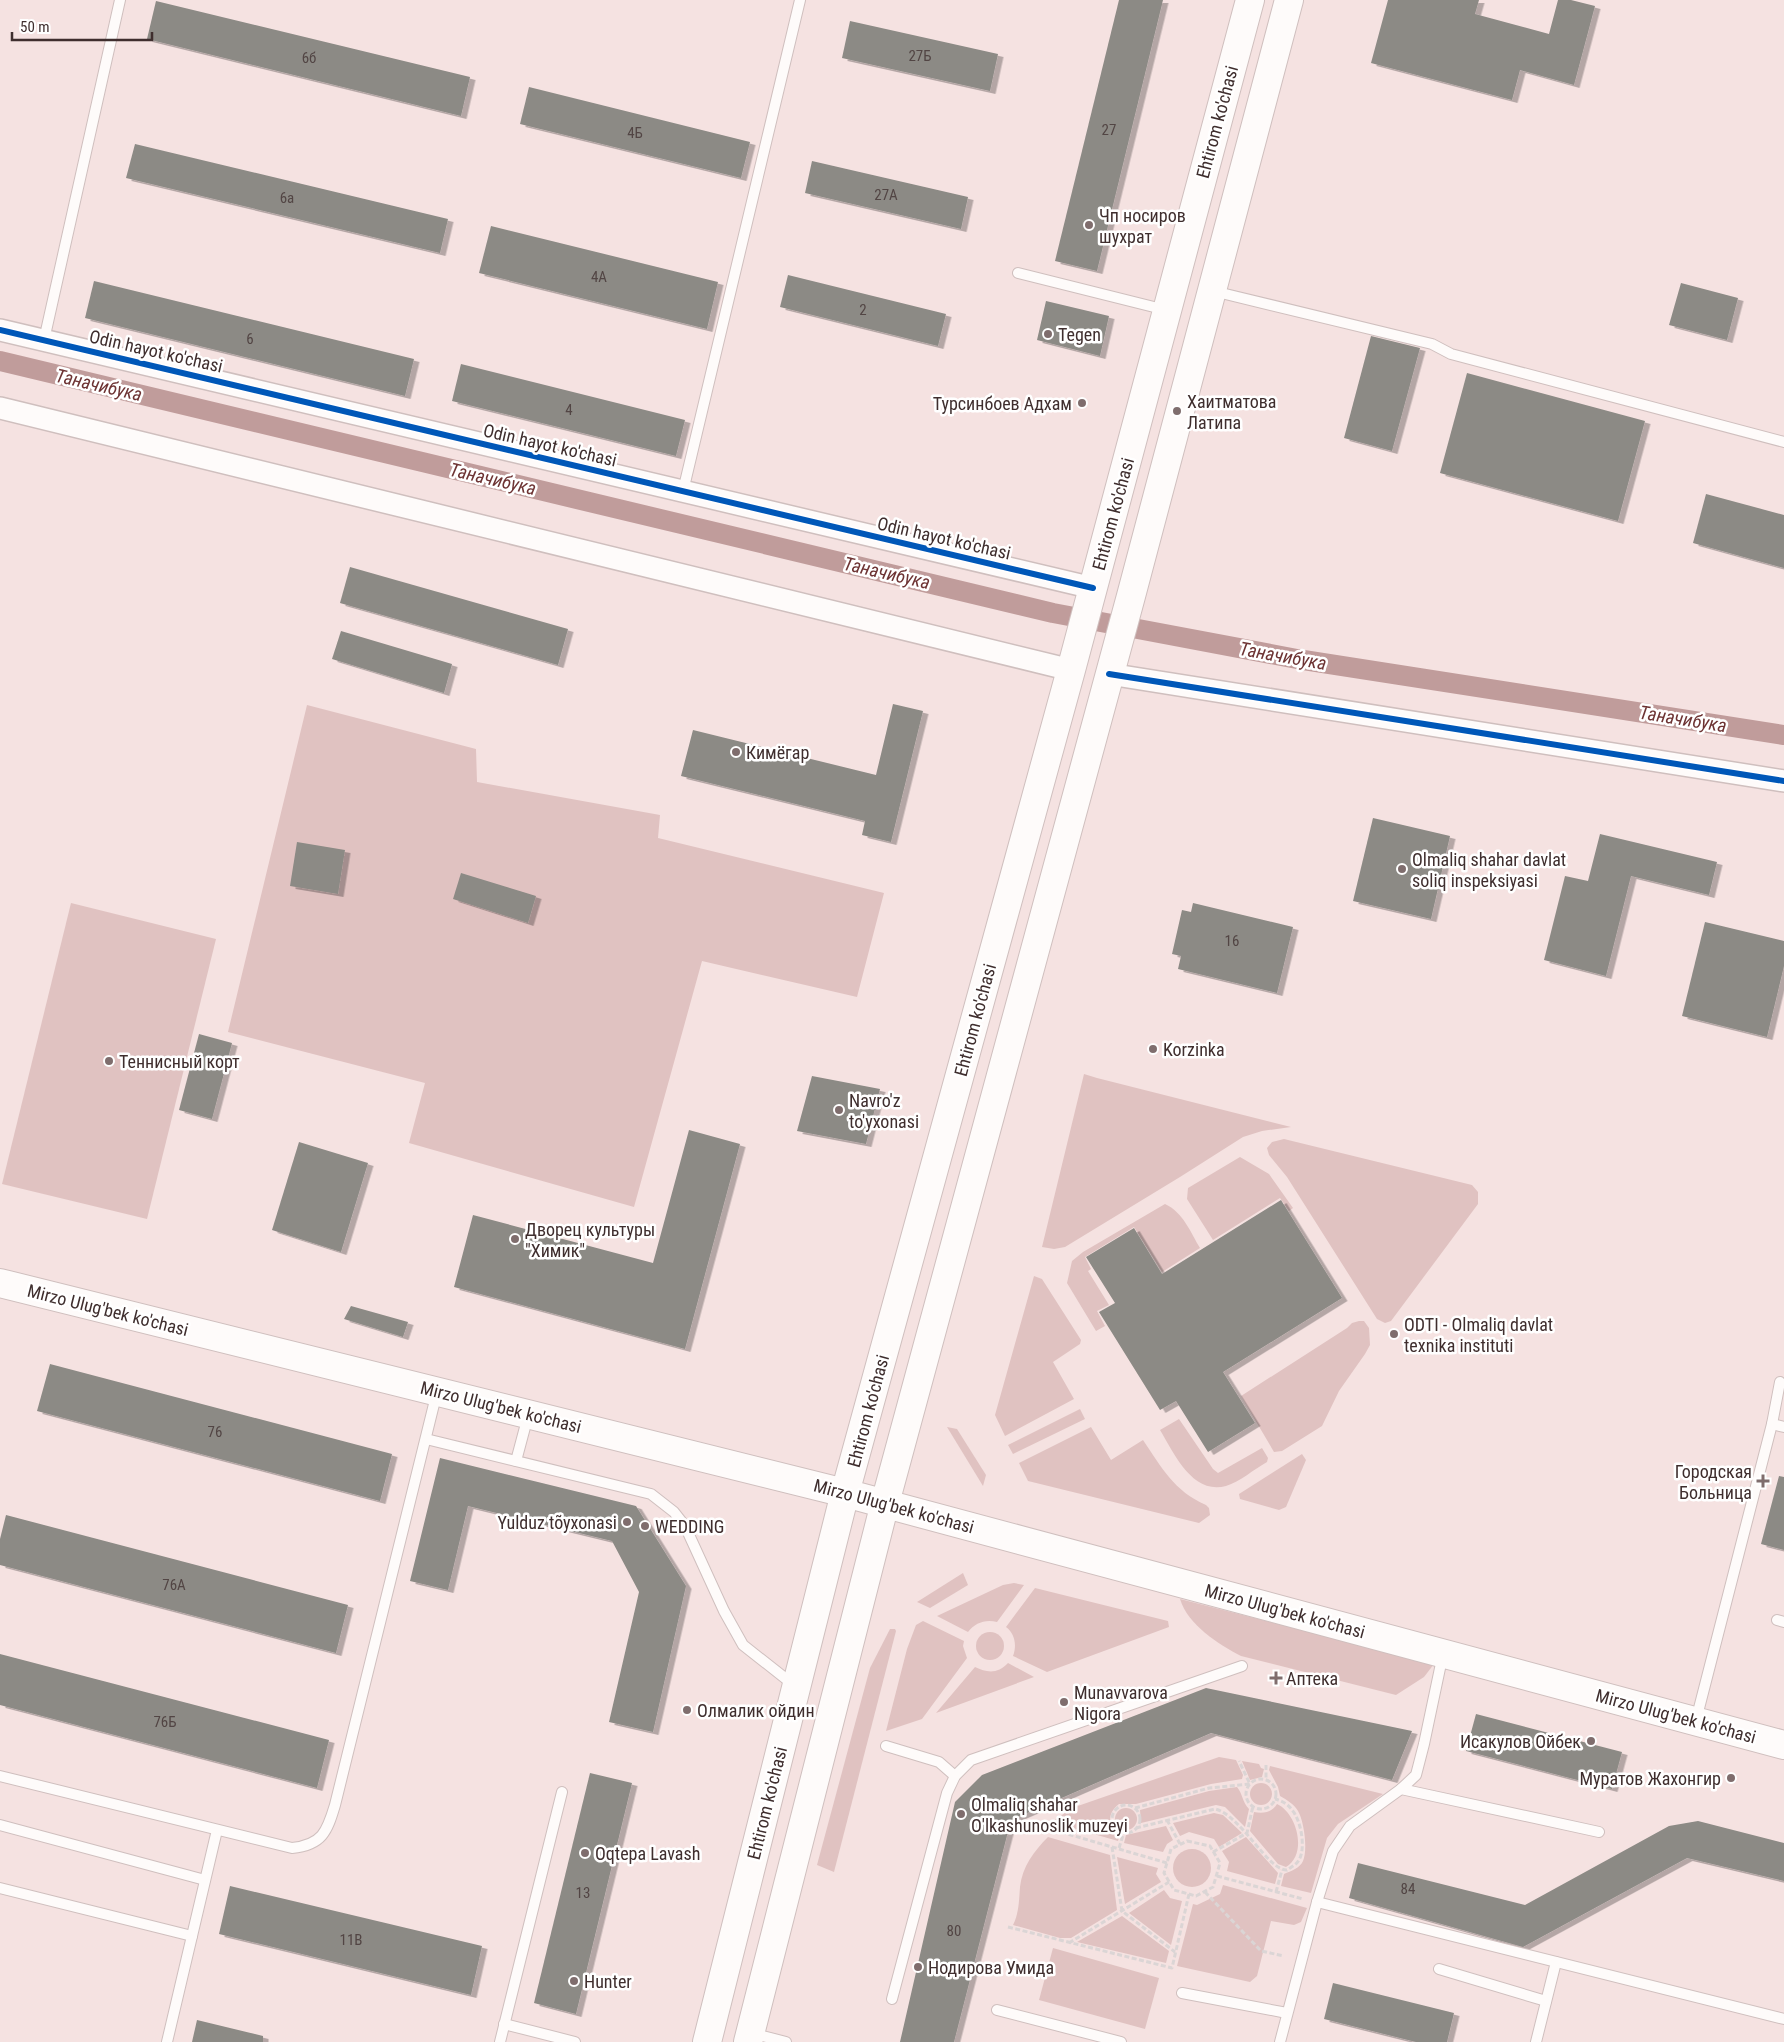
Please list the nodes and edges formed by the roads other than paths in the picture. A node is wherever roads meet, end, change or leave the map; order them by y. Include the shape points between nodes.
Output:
1 (120, 0) edge
2 (800, 0) edge
3 (1250, 0) edge
4 (1289, 0) edge
5 (1018, 273) dead end
6 (1212, 290) junction
7 (1167, 310) junction
8 (0, 330) edge
9 (44, 340) junction
10 (0, 408) edge
11 (1784, 442) edge
12 (683, 491) junction
13 (1093, 588) junction
14 (1111, 668) junction
15 (1071, 670) junction
16 (1784, 781) edge
17 (0, 1283) edge
18 (1780, 1382) dead end
19 (437, 1391) junction
20 (528, 1414) junction
21 (1772, 1424) junction
22 (1784, 1427) edge
23 (426, 1439) junction
24 (516, 1461) junction
25 (845, 1493) junction
26 (885, 1503) junction
27 (1443, 1653) junction
28 (1242, 1666) dead end
29 (796, 1687) junction
30 (1696, 1721) junction
31 (1784, 1745) edge
32 (886, 1746) dead end
33 (0, 1776) edge
34 (955, 1776) junction
35 (1401, 1789) junction
36 (562, 1792) dead end
37 (0, 1825) edge
38 (217, 1830) junction
39 (1599, 1832) dead end
40 (205, 1880) junction
41 (0, 1888) edge
42 (1317, 1902) junction
43 (192, 1936) junction
44 (1556, 1962) junction
45 (1439, 1969) dead end
46 (1182, 1993) dead end
47 (892, 1999) dead end
48 (1546, 2001) junction
49 (997, 2010) dead end
50 (1287, 2013) junction
51 (1784, 2019) edge
52 (504, 2024) junction
53 (750, 2037) edge
54 (167, 2042) edge
55 (500, 2042) edge
56 (575, 2042) edge
57 (706, 2042) edge
58 (786, 2042) edge
59 (1121, 2042) edge
60 (1280, 2042) edge
61 (1536, 2042) edge

1 - 9 lane
2 - 12 lane
3 - 7 main road, Ehtirom ko'chasi
4 - 6 main road
5 - 7 lane
6 - 11 lane via 1432,344 1451,354
6 - 14 main road
7 - 13 main road, Ehtirom ko'chasi
8 - 9 street, Odin hayot ko'chasi
9 - 12 street, Odin hayot ko'chasi
10 - 15 street
12 - 13 street, Odin hayot ko'chasi
13 - 15 main road, Ehtirom ko'chasi
14 - 16 street via 1213,689
14 - 26 main road
15 - 25 main road, Ehtirom ko'chasi
17 - 19 main road, Mirzo Ulug'bek ko'chasi
18 - 21 lane
19 - 20 main road, Mirzo Ulug'bek ko'chasi
19 - 23 lane
20 - 24 lane
20 - 25 main road, Mirzo Ulug'bek ko'chasi
21 - 22 lane
21 - 30 lane
23 - 24 lane
23 - 38 lane via 328,1827 322,1837 307,1847 292,1848
24 - 29 lane via 651,1494 674,1512 685,1526 743,1645
25 - 26 main road, Mirzo Ulug'bek ko'chasi
25 - 29 main road, Ehtirom ko'chasi
26 - 27 main road, Mirzo Ulug'bek ko'chasi
26 - 53 main road
27 - 30 main road, Mirzo Ulug'bek ko'chasi
27 - 35 lane via 1416,1775
28 - 34 lane via 970,1760
29 - 57 main road, Ehtirom ko'chasi
30 - 31 main road, Mirzo Ulug'bek ko'chasi
32 - 34 lane via 939,1762
33 - 38 lane
34 - 47 lane via 947,1793
35 - 39 lane
35 - 42 lane via 1350,1826 1333,1851
36 - 52 lane
37 - 40 lane
38 - 40 lane
40 - 43 lane
41 - 43 lane
42 - 44 lane
42 - 50 lane
43 - 54 lane
44 - 48 lane
44 - 51 lane
45 - 48 lane
46 - 50 lane
48 - 61 lane
49 - 59 lane
50 - 60 lane
52 - 55 lane
52 - 56 lane
53 - 58 lane

